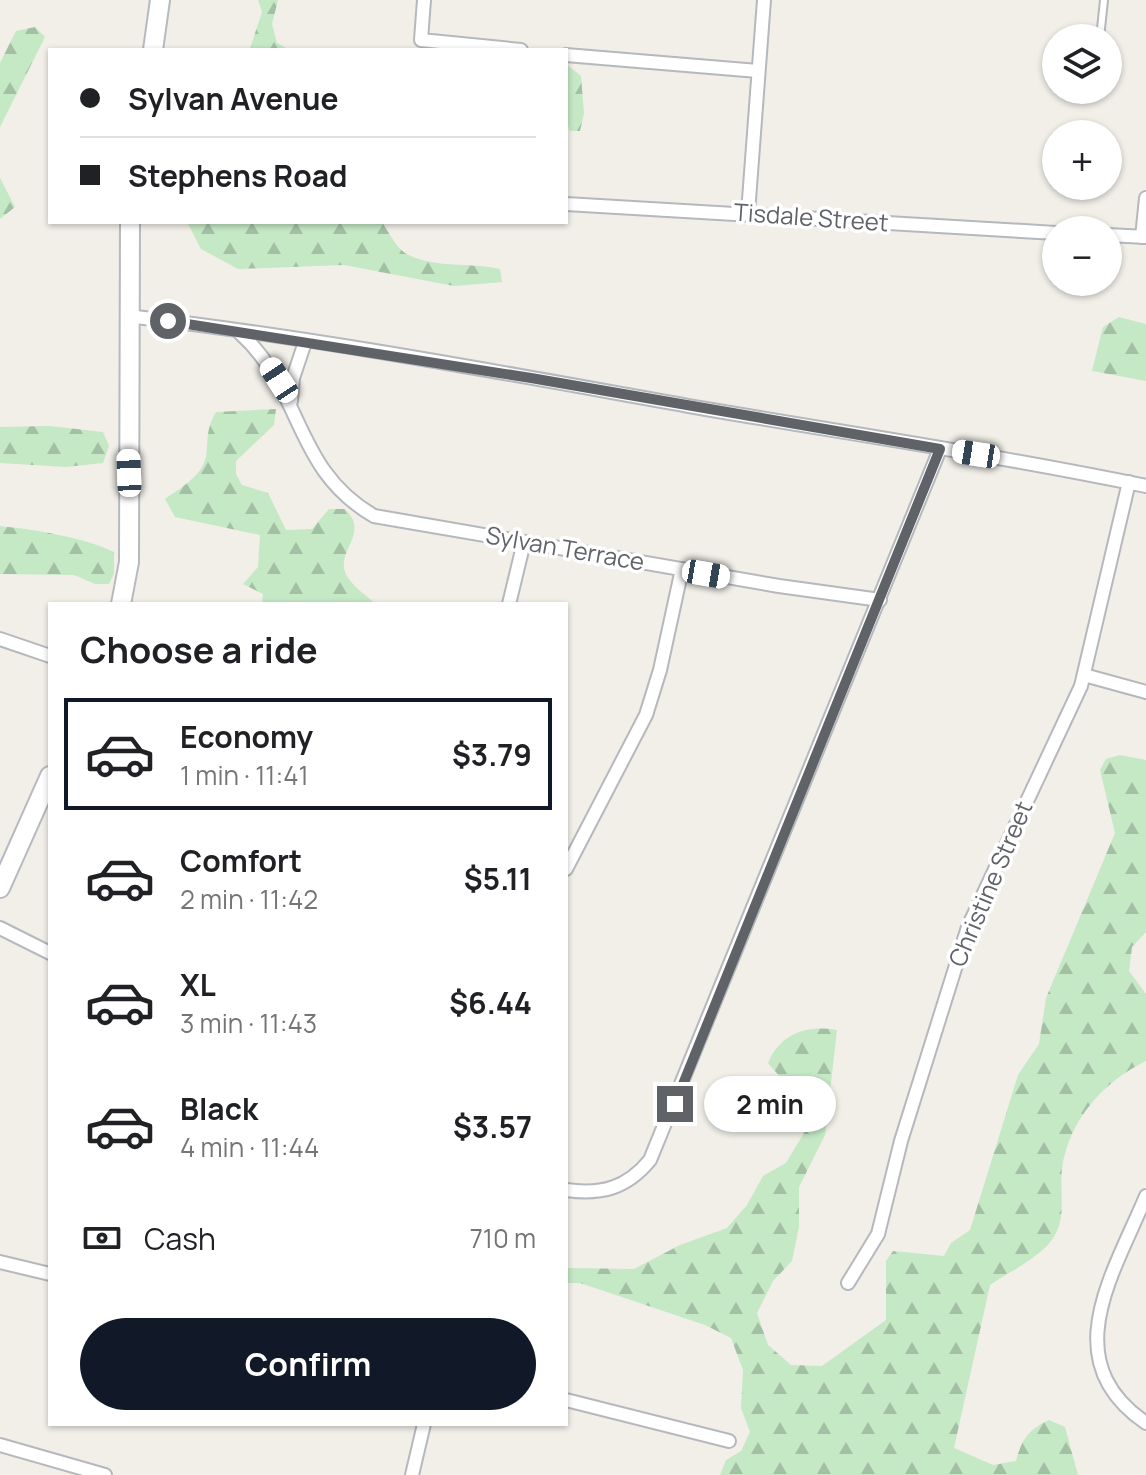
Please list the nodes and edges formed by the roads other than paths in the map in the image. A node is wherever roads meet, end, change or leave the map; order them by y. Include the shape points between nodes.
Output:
1 (160, 0) edge
2 (424, 0) edge
3 (764, 0) edge
4 (1104, 0) edge
5 (1101, 24) edge
6 (153, 48) edge
7 (501, 48) edge
8 (568, 55) edge
9 (758, 71) junction
10 (1146, 198) edge
11 (568, 204) edge
12 (748, 213) junction
13 (130, 224) edge
14 (1042, 232) edge
15 (1122, 236) edge
16 (1144, 237) edge
17 (127, 316) junction
18 (238, 332) junction
19 (305, 342) junction
20 (291, 404) junction
21 (940, 449) junction
22 (1129, 482) junction
23 (1146, 486) edge
24 (524, 542) junction
25 (682, 569) junction
26 (880, 600) junction
27 (121, 602) edge
28 (509, 602) edge
29 (0, 639) edge
30 (48, 655) edge
31 (1084, 675) junction
32 (1146, 692) edge
33 (45, 801) edge
34 (568, 865) edge
35 (0, 888) edge
36 (0, 928) edge
37 (48, 952) edge
38 (568, 1190) edge
39 (1146, 1196) edge
40 (0, 1262) edge
41 (48, 1274) edge
42 (848, 1283) dead end
43 (568, 1401) edge
44 (1146, 1423) edge
45 (424, 1426) edge
46 (729, 1441) dead end
47 (0, 1445) edge
48 (105, 1475) edge
49 (412, 1475) edge

1 - 6 street
2 - 7 street via 421,40
3 - 9 street
4 - 5 lane
8 - 9 street
9 - 12 street
10 - 16 street
11 - 12 street, Tisdale Street
12 - 14 street, Tisdale Street
13 - 17 street
15 - 16 street
17 - 18 street
17 - 27 street via 129,562
18 - 19 street
18 - 20 street, Sylvan Terrace via 264,356
19 - 20 street, Sylvan Terrace
19 - 21 street
20 - 24 street, Sylvan Terrace via 302,438 323,474 366,511
21 - 22 street
21 - 26 street
22 - 23 street
22 - 31 street, Christine Street
24 - 25 street, Sylvan Terrace
24 - 28 street
25 - 26 street, Sylvan Terrace
25 - 34 street via 646,715
26 - 38 street via 650,1160 619,1187
29 - 30 street
31 - 32 street
31 - 42 street, Christine Street via 968,927 901,1141 878,1234
33 - 35 street
36 - 37 street
39 - 44 street via 1107,1289 1097,1322 1097,1354 1106,1385
40 - 41 street
43 - 46 street
45 - 49 street
47 - 48 street

